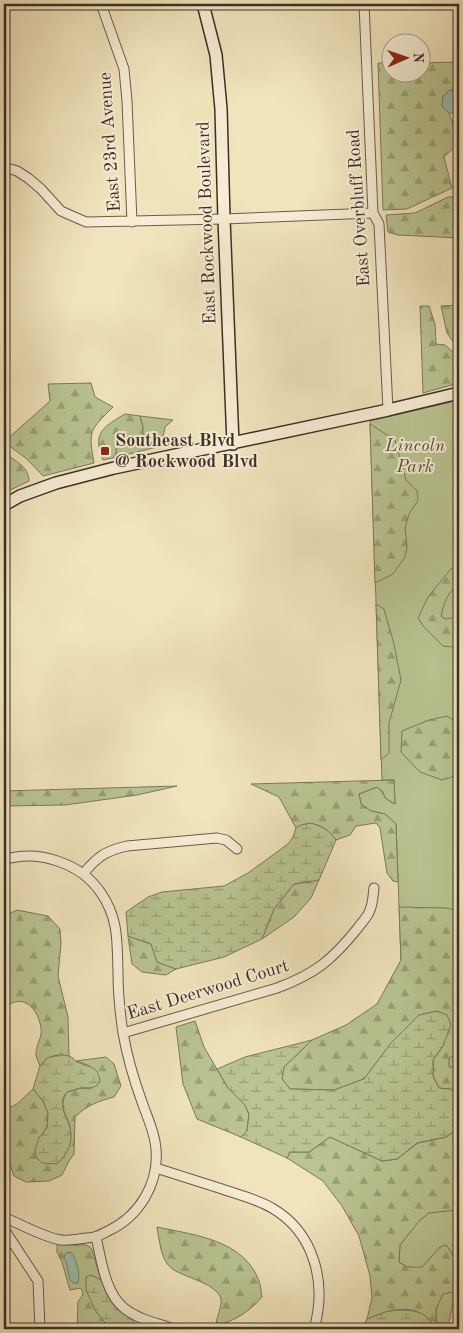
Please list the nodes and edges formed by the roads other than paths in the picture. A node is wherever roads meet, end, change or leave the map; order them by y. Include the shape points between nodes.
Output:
1 (101, 4) edge
2 (203, 4) edge
3 (364, 4) edge
4 (4, 167) edge
5 (373, 213) junction
6 (224, 219) junction
7 (132, 222) junction
8 (459, 393) edge
9 (388, 410) junction
10 (233, 444) junction
11 (4, 505) edge
12 (237, 849) dead end
13 (4, 860) edge
14 (83, 874) junction
15 (374, 888) dead end
16 (123, 1034) junction
17 (156, 1168) junction
18 (4, 1218) edge
19 (4, 1229) edge
20 (96, 1237) junction
21 (40, 1329) edge
22 (174, 1329) edge
23 (314, 1329) edge

1 - 7 street, East 23rd Avenue via 124,69
2 - 6 main road, East Rockwood Boulevard via 216,55
3 - 5 street, East Overbluff Road
4 - 7 street via 28,178 61,211 86,222
5 - 6 street
5 - 9 street, East Overbluff Road via 378,224
6 - 7 street
6 - 10 main road, East Rockwood Boulevard
8 - 9 main road
9 - 10 main road
10 - 11 main road via 56,483
12 - 14 street via 226,840 217,838 127,846 103,854
13 - 14 street via 29,856 51,859
14 - 16 street via 100,892 116,928
15 - 16 street, East Deerwood Court via 367,917 334,955 314,971 278,988
16 - 17 street via 154,1133
17 - 20 street via 152,1185 131,1216
17 - 23 street via 257,1200 288,1220 303,1237 317,1272 320,1296
18 - 20 street via 61,1240
19 - 21 street via 38,1281
20 - 22 street via 106,1280 122,1307

